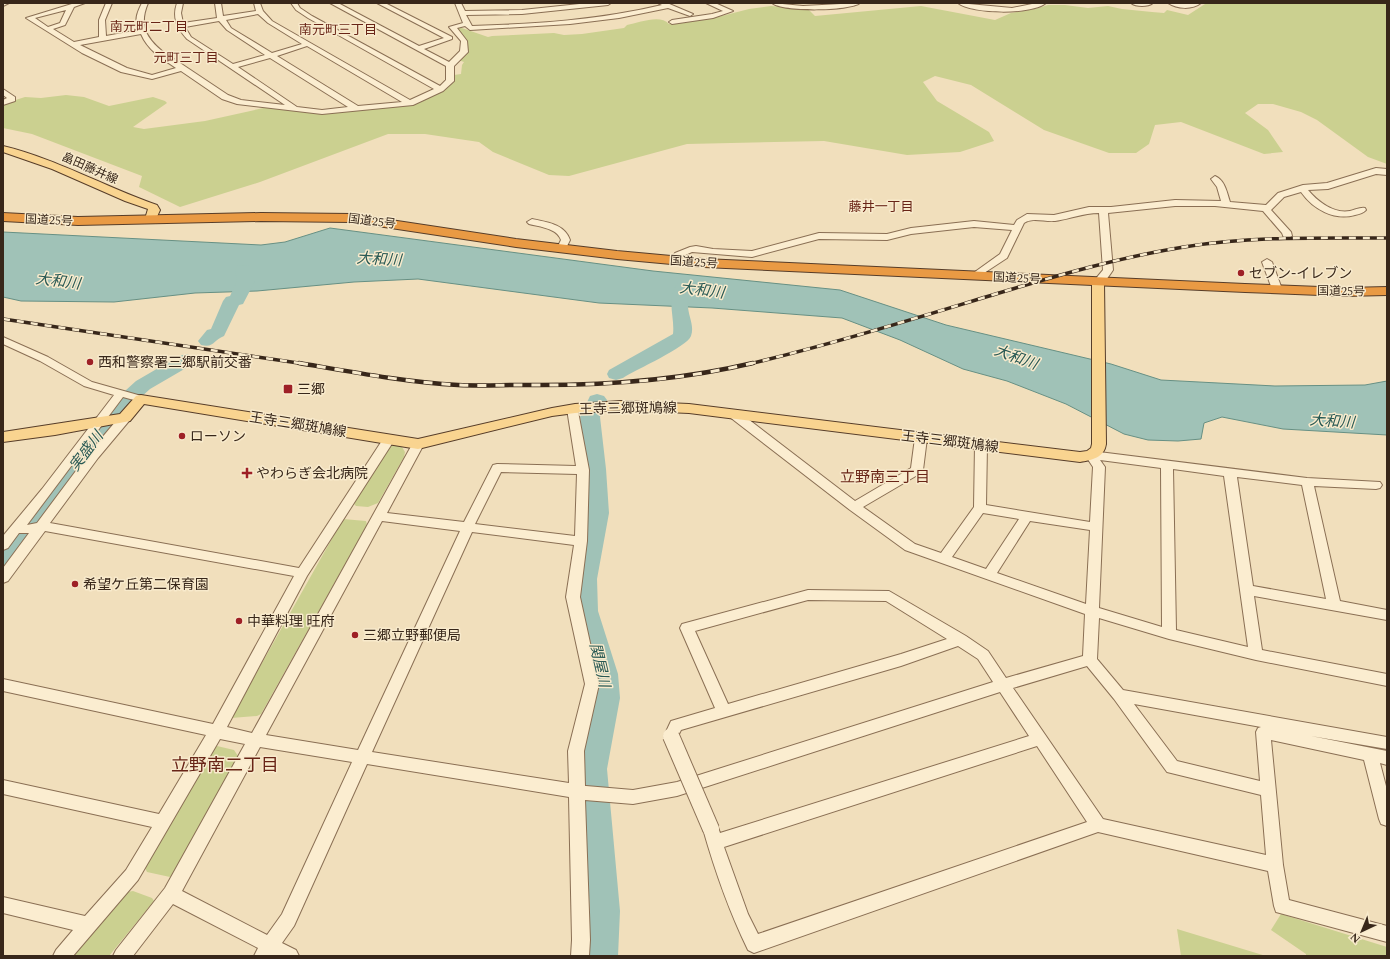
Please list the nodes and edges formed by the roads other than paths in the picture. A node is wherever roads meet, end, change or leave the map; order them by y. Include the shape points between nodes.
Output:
1 (6, 3) edge
2 (82, 3) edge
3 (109, 3) edge
4 (145, 3) edge
5 (180, 3) edge
6 (218, 3) edge
7 (257, 3) edge
8 (294, 3) edge
9 (333, 3) edge
10 (380, 3) edge
11 (458, 3) edge
12 (608, 3) edge
13 (661, 3) edge
14 (709, 3) edge
15 (775, 3) edge
16 (857, 3) edge
17 (961, 3) edge
18 (983, 3) edge
19 (1043, 3) edge
20 (1134, 3) edge
21 (1150, 3) edge
22 (1171, 3) edge
23 (1198, 3) edge
24 (3, 4) edge
25 (575, 5) edge
26 (71, 6) junction
27 (668, 6) junction
28 (976, 6) junction
29 (260, 12) junction
30 (462, 14) junction
31 (690, 14) dead end
32 (220, 19) junction
33 (672, 22) dead end
34 (467, 24) junction
35 (180, 26) junction
36 (48, 29) junction
37 (142, 32) junction
38 (103, 39) junction
39 (73, 44) junction
40 (308, 44) junction
41 (419, 48) junction
42 (271, 55) junction
43 (450, 65) junction
44 (232, 67) junction
45 (182, 68) junction
46 (440, 89) junction
47 (3, 91) edge
48 (3, 102) edge
49 (410, 103) junction
50 (296, 108) junction
51 (357, 108) junction
52 (3, 149) edge
53 (1387, 172) edge
54 (1215, 179) dead end
55 (1303, 188) junction
56 (1226, 204) junction
57 (1265, 208) junction
58 (1362, 210) dead end
59 (1103, 211) junction
60 (3, 217) edge
61 (151, 219) junction
62 (532, 222) dead end
63 (1017, 228) junction
64 (1286, 236) dead end
65 (562, 248) junction
66 (674, 261) junction
67 (1267, 262) dead end
68 (975, 276) junction
69 (1098, 282) junction
70 (1277, 289) junction
71 (1387, 291) edge
72 (3, 340) edge
73 (122, 395) junction
74 (139, 398) junction
75 (586, 408) junction
76 (736, 415) junction
77 (111, 420) junction
78 (3, 437) edge
79 (921, 438) junction
80 (389, 439) junction
81 (418, 444) junction
82 (981, 445) junction
83 (1095, 449) junction
84 (1167, 465) junction
85 (583, 470) junction
86 (1230, 473) junction
87 (1306, 482) junction
88 (1376, 485) dead end
89 (854, 507) junction
90 (980, 508) junction
91 (378, 516) junction
92 (1027, 516) junction
93 (468, 526) junction
94 (38, 527) junction
95 (1096, 527) junction
96 (17, 529) junction
97 (581, 541) junction
98 (3, 545) edge
99 (944, 559) junction
100 (302, 573) junction
101 (989, 575) junction
102 (3, 578) edge
103 (1248, 590) junction
104 (1334, 606) junction
105 (1092, 611) junction
106 (1387, 615) edge
107 (1169, 634) junction
108 (961, 640) junction
109 (1256, 654) junction
110 (1090, 660) junction
111 (1387, 680) edge
112 (3, 685) edge
113 (1003, 685) junction
114 (1119, 695) junction
115 (723, 710) junction
116 (217, 731) junction
117 (1040, 739) junction
118 (256, 740) junction
119 (1387, 743) edge
120 (1370, 755) junction
121 (363, 756) junction
122 (1387, 758) edge
123 (3, 787) edge
124 (1268, 790) junction
125 (582, 792) junction
126 (1387, 819) edge
127 (163, 822) junction
128 (1098, 825) junction
129 (714, 835) junction
130 (1275, 865) junction
131 (171, 894) junction
132 (3, 905) edge
133 (88, 925) junction
134 (1387, 934) edge
135 (267, 951) edge
136 (62, 956) edge
137 (122, 956) edge
138 (290, 956) edge
139 (580, 956) edge

1 - 24 street
2 - 26 street
3 - 38 street via 102,19
4 - 37 street via 140,20
5 - 35 street via 177,14
6 - 32 street
7 - 29 street
8 - 46 street via 310,17
9 - 41 street
10 - 41 street via 450,38
11 - 30 street
12 - 25 street
13 - 27 street
14 - 33 street via 730,11
15 - 16 street via 802,7
17 - 28 street
18 - 28 street
19 - 28 street via 1030,8 1012,10 993,10
20 - 21 street
22 - 23 street via 1183,7 1191,7
25 - 30 street via 522,12
26 - 36 street via 63,24
26 - 36 street via 29,18
27 - 31 street
27 - 34 street via 550,24 470,28
29 - 32 street
29 - 40 street via 270,22
30 - 34 street
32 - 35 street
32 - 42 street via 233,32
34 - 43 street via 452,27 464,41 464,52
35 - 44 street via 194,42
36 - 39 street
37 - 38 street
37 - 45 street via 154,48
38 - 39 street
39 - 45 street via 124,70 152,77
40 - 42 street
40 - 49 street
41 - 43 street
42 - 44 street
42 - 51 street
43 - 46 street via 450,81
44 - 50 street
45 - 50 street via 225,97 240,102
46 - 49 street
47 - 48 street via 12,99
49 - 51 street
50 - 51 street via 322,112
52 - 61 main road, 畠田藤井線 via 56,167 153,207
53 - 55 street via 1376,171 1328,186
54 - 56 street via 1221,186
55 - 57 street via 1281,195
55 - 58 street via 1312,200 1337,214
56 - 57 street
56 - 59 street via 1175,203
57 - 64 street via 1286,232
59 - 63 street via 1089,210 1054,218 1027,217
59 - 69 street via 1108,270
60 - 61 highway, 国道25号 via 66,221
61 - 65 highway, 国道25号 via 351,218
62 - 65 street via 547,224 560,232 566,240
63 - 66 street via 974,224 911,231 887,237 819,236 752,254 696,249 682,252
63 - 68 street via 1004,256
65 - 66 highway, 国道25号
66 - 68 highway, 国道25号
67 - 70 street
68 - 69 highway, 国道25号
69 - 70 highway, 国道25号
69 - 83 main road
70 - 71 highway, 国道25号
72 - 73 street via 88,384
73 - 74 street
73 - 77 street
74 - 77 main road
74 - 80 main road, 王寺三郷斑鳩線
75 - 76 main road, 王寺三郷斑鳩線 via 692,408
75 - 81 main road, 王寺三郷斑鳩線 via 552,412
75 - 85 street
76 - 79 main road, 王寺三郷斑鳩線
76 - 89 street
77 - 78 main road
77 - 94 street via 94,455
77 - 96 street
79 - 82 main road, 王寺三郷斑鳩線
79 - 89 street via 917,470
80 - 81 main road, 王寺三郷斑鳩線
80 - 100 street
81 - 91 street
82 - 83 main road, 王寺三郷斑鳩線 via 1080,457
82 - 90 street
83 - 84 street
83 - 95 street via 1099,467
84 - 86 street
84 - 107 street
85 - 93 street via 497,468
85 - 97 street
86 - 87 street
86 - 103 street
87 - 88 street
87 - 104 street
89 - 99 street via 910,547
90 - 92 street
90 - 99 street
91 - 93 street
91 - 118 street
92 - 95 street
92 - 101 street
93 - 97 street
93 - 121 street
94 - 96 street
94 - 100 street via 103,536
94 - 102 street
95 - 105 street
96 - 98 street
97 - 125 street via 572,597 592,684 576,750
99 - 101 street
100 - 116 street
101 - 105 street
103 - 104 street
103 - 109 street
104 - 106 street
105 - 107 street
105 - 110 street
107 - 109 street
108 - 113 street via 983,655
108 - 115 street via 901,660
108 - 115 street via 890,596 869,595 808,595 687,628
109 - 111 street
110 - 113 street
110 - 114 street
112 - 116 street
113 - 117 street
113 - 125 street via 677,789 633,797
114 - 119 street
114 - 124 street via 1172,768
115 - 129 street, bridge via 676,725 670,736
116 - 118 street
116 - 127 street
117 - 128 street
117 - 129 street
118 - 121 street
118 - 131 street
120 - 122 street
120 - 124 street via 1262,732
120 - 126 street
121 - 125 street
121 - 135 street via 288,920
123 - 127 street
124 - 130 street
125 - 139 street
127 - 133 street via 132,875
128 - 129 street via 754,944 721,864
128 - 130 street
130 - 134 street via 1282,906
131 - 135 street
131 - 137 street
132 - 133 street
133 - 136 street
135 - 138 street

